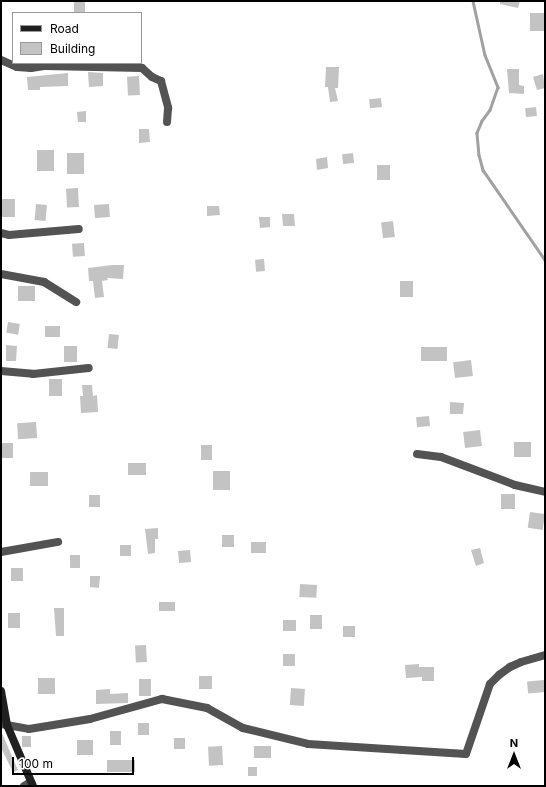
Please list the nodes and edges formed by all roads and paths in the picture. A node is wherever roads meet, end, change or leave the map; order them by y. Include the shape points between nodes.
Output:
1 (1, 60) edge
2 (167, 122) dead end
3 (79, 229) dead end
4 (1, 233) edge
5 (1, 274) edge
6 (76, 302) dead end
7 (89, 368) dead end
8 (1, 371) edge
9 (417, 454) dead end
10 (545, 492) edge
11 (58, 542) dead end
12 (1, 552) edge
13 (545, 655) edge
14 (1, 691) edge
15 (4, 724) edge
16 (29, 785) edge

1 - 2 street via 17,67 31,68 142,68 152,77 162,81 168,108
3 - 4 street via 9,235
5 - 6 street via 44,282
7 - 8 street via 33,374
9 - 10 street via 441,457 515,485
11 - 12 street
13 - 15 street via 510,667 490,684 466,754 308,744 243,728 207,708 162,699 90,719 29,728
14 - 15 main road
15 - 16 main road

